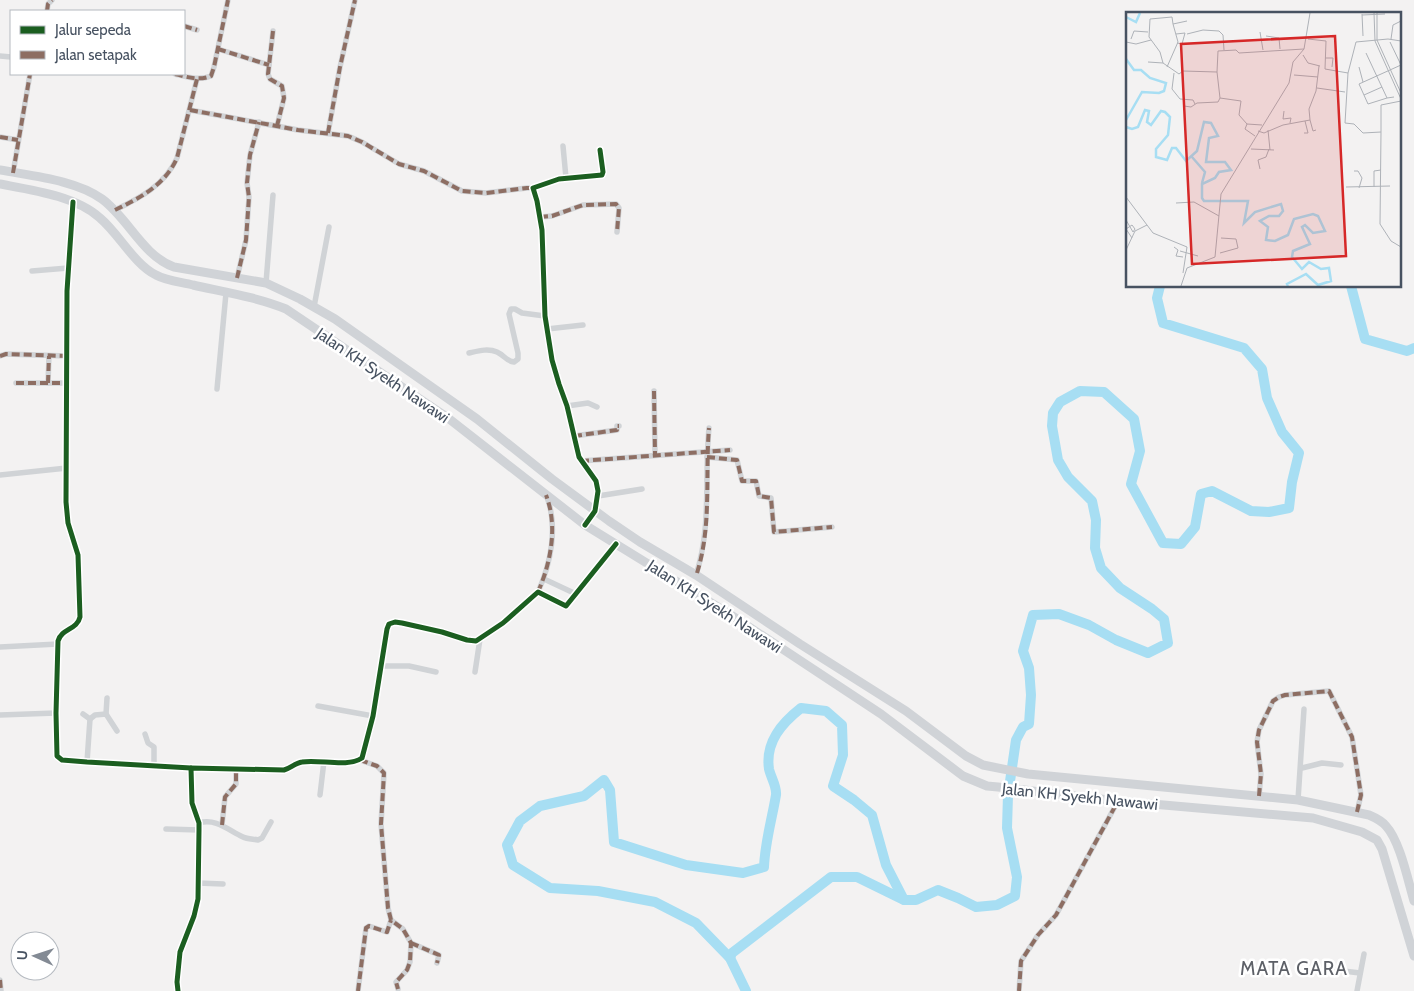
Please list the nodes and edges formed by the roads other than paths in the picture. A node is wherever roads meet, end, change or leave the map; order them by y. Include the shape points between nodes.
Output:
1 (228, 0) edge
2 (355, 0) edge
3 (185, 26) edge
4 (197, 30) dead end
5 (273, 31) dead end
6 (218, 50) junction
7 (269, 64) junction
8 (30, 75) edge
9 (179, 75) edge
10 (197, 79) junction
11 (190, 110) junction
12 (258, 122) junction
13 (277, 126) junction
14 (328, 133) junction
15 (0, 137) edge
16 (18, 140) junction
17 (563, 146) dead end
18 (600, 150) dead end
19 (0, 170) edge
20 (14, 172) junction
21 (566, 178) junction
22 (0, 184) edge
23 (533, 188) junction
24 (273, 195) dead end
25 (73, 202) junction
26 (115, 210) junction
27 (540, 217) junction
28 (329, 227) dead end
29 (617, 232) dead end
30 (68, 268) junction
31 (32, 271) dead end
32 (238, 278) junction
33 (266, 283) junction
34 (226, 293) junction
35 (314, 307) junction
36 (545, 316) junction
37 (583, 325) dead end
38 (547, 329) junction
39 (469, 353) dead end
40 (0, 356) edge
41 (49, 356) junction
42 (67, 356) junction
43 (16, 383) dead end
44 (48, 383) junction
45 (67, 383) junction
46 (217, 389) dead end
47 (654, 391) dead end
48 (567, 406) junction
49 (597, 406) dead end
50 (619, 426) dead end
51 (710, 428) dead end
52 (574, 436) junction
53 (730, 450) dead end
54 (655, 454) junction
55 (707, 454) junction
56 (581, 461) junction
57 (67, 468) junction
58 (0, 475) edge
59 (642, 489) dead end
60 (546, 495) junction
61 (598, 496) junction
62 (595, 511) junction
63 (585, 525) junction
64 (832, 527) dead end
65 (616, 544) junction
66 (696, 575) junction
67 (544, 579) junction
68 (538, 592) junction
69 (576, 594) junction
70 (480, 640) junction
71 (58, 644) junction
72 (0, 647) edge
73 (382, 666) junction
74 (436, 672) dead end
75 (475, 672) dead end
76 (107, 698) dead end
77 (318, 706) dead end
78 (1304, 709) dead end
79 (56, 713) junction
80 (0, 714) edge
81 (83, 714) dead end
82 (106, 714) junction
83 (373, 716) junction
84 (90, 719) junction
85 (117, 731) dead end
86 (145, 734) dead end
87 (360, 760) junction
88 (324, 761) junction
89 (87, 762) junction
90 (154, 766) junction
91 (1341, 766) dead end
92 (192, 768) junction
93 (236, 768) junction
94 (1302, 768) junction
95 (320, 795) dead end
96 (1259, 796) junction
97 (1298, 800) junction
98 (1118, 801) junction
99 (1357, 812) junction
100 (271, 822) dead end
101 (222, 825) junction
102 (199, 826) junction
103 (166, 829) dead end
104 (198, 883) junction
105 (223, 884) dead end
106 (1414, 901) edge
107 (392, 920) junction
108 (411, 943) junction
109 (1364, 954) dead end
110 (1414, 956) edge
111 (437, 963) dead end
112 (1335, 970) dead end
113 (1360, 973) junction
114 (0, 980) edge
115 (398, 989) dead end
116 (1, 991) edge
117 (178, 991) edge
118 (358, 991) edge
119 (1019, 991) edge
120 (1357, 991) edge

1 - 6 street
2 - 14 street
3 - 4 street
5 - 7 street
6 - 7 street
6 - 10 street via 211,76
7 - 13 street via 270,79 284,91
8 - 16 street
9 - 10 street
10 - 11 street
11 - 12 street
11 - 26 street via 177,158 166,178
12 - 13 street
12 - 32 street via 250,155 246,240
13 - 14 street
14 - 23 street via 362,142 399,164 424,171 462,192
15 - 16 street
16 - 20 street
17 - 21 street
18 - 21 street via 602,174
19 - 20 main road, Jalan KH Syekh Nawawi
20 - 26 main road, Jalan KH Syekh Nawawi via 75,185
21 - 23 street
22 - 25 main road, Jalan KH Syekh Nawawi
23 - 27 street
24 - 33 street
25 - 30 street
25 - 34 main road, Jalan KH Syekh Nawawi via 101,218 150,271 169,280
26 - 32 main road, Jalan KH Syekh Nawawi via 152,253 166,264
27 - 29 street via 583,205 616,204 619,208
27 - 36 street
28 - 35 street
30 - 31 street
30 - 42 street
32 - 33 main road, Jalan KH Syekh Nawawi
33 - 35 main road, Jalan KH Syekh Nawawi
34 - 46 street
34 - 60 main road, Jalan KH Syekh Nawawi via 286,309 448,418
35 - 62 main road, Jalan KH Syekh Nawawi via 335,318 477,418
36 - 38 street
36 - 39 street via 515,308 510,310 518,353 514,362 496,351
37 - 38 street
38 - 48 street
40 - 41 street
41 - 42 street
41 - 44 street
42 - 45 street
43 - 44 street
44 - 45 street
45 - 57 street
47 - 54 street
48 - 49 street via 588,403
48 - 52 street
50 - 52 street via 618,430
51 - 55 street
52 - 56 street
53 - 55 street
54 - 55 street
54 - 56 street
55 - 64 street via 736,460 742,481 756,481 758,496 771,498 774,532
55 - 66 street via 706,527
56 - 61 street via 596,481
57 - 58 street
57 - 71 street via 66,502 78,555 80,617 76,626 63,632
59 - 61 street
60 - 63 main road, Jalan KH Syekh Nawawi
60 - 67 street via 553,531
61 - 62 street
62 - 63 street
62 - 66 main road, Jalan KH Syekh Nawawi
63 - 65 main road, Jalan KH Syekh Nawawi
65 - 69 street
65 - 98 main road, Jalan KH Syekh Nawawi via 731,614 882,714 963,776 987,786
66 - 96 main road, Jalan KH Syekh Nawawi via 906,711 983,765 1028,774
67 - 68 street
67 - 69 street
68 - 69 street via 566,606
68 - 70 street
70 - 73 street via 471,641 395,622 387,629
70 - 75 street
71 - 72 street
71 - 79 street
73 - 74 street via 410,666
73 - 83 street
76 - 82 street
77 - 83 street
78 - 94 street
79 - 80 street
79 - 89 street via 57,756 62,760
81 - 84 street
82 - 84 street
82 - 85 street
83 - 87 street
84 - 89 street
86 - 90 street via 148,743 154,747
87 - 88 street via 349,763
87 - 107 street via 377,766 384,773 384,870
88 - 93 street via 296,763 284,770
88 - 95 street
89 - 90 street
90 - 92 street
91 - 94 street via 1322,763
92 - 93 street
92 - 102 street via 192,803
93 - 101 street via 236,784 225,797
94 - 97 street
96 - 97 main road, Jalan KH Syekh Nawawi
96 - 99 street via 1258,736 1271,704 1285,695 1329,691 1352,737 1361,795
97 - 99 main road, Jalan KH Syekh Nawawi
98 - 110 main road, Jalan KH Syekh Nawawi via 1313,818 1377,840
98 - 119 street via 1056,915 1021,961
99 - 106 main road, Jalan KH Syekh Nawawi via 1380,820 1388,827 1399,850
100 - 101 street via 258,840 244,838
101 - 102 street via 207,821
102 - 103 street
102 - 104 street
104 - 105 street
104 - 117 street via 196,910 180,952
107 - 108 street via 403,929
107 - 118 street via 387,932 369,926 366,928
108 - 111 street via 439,955
108 - 115 street via 410,962 396,982
109 - 113 street
112 - 113 street
113 - 120 street
114 - 116 street

